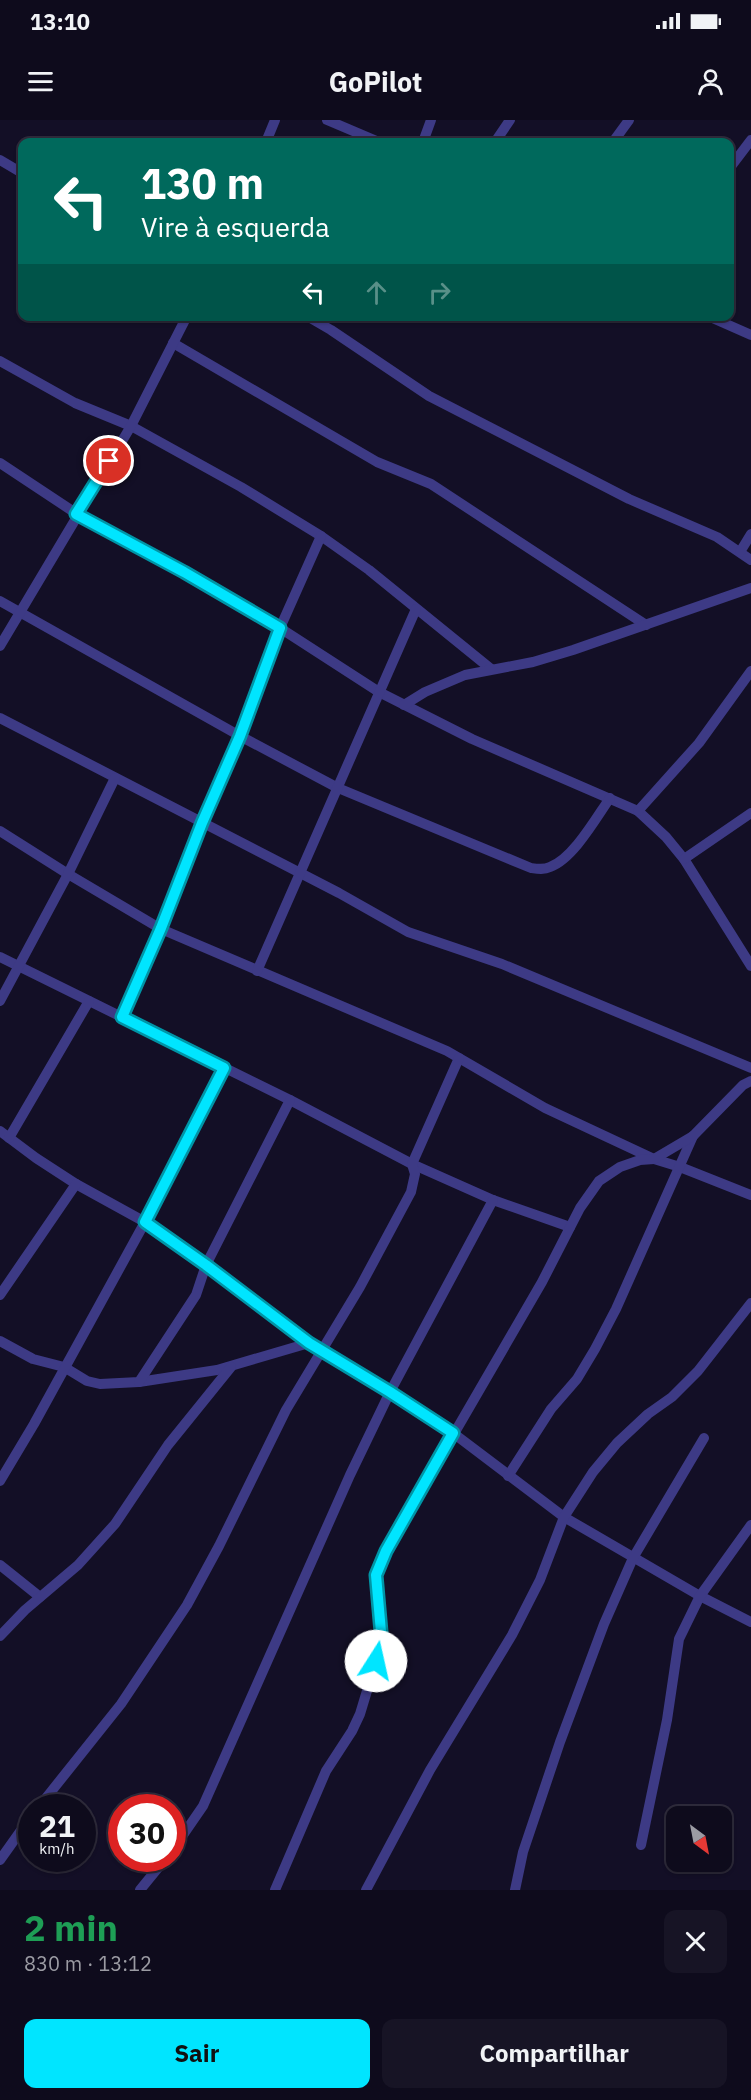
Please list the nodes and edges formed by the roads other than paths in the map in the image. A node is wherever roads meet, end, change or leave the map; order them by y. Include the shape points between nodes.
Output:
1 (275, 120) edge
2 (327, 120) edge
3 (431, 120) edge
4 (510, 120) edge
5 (629, 120) edge
6 (268, 138) edge
7 (370, 138) edge
8 (424, 138) edge
9 (498, 138) edge
10 (616, 138) edge
11 (751, 140) edge
12 (0, 160) edge
13 (734, 162) edge
14 (18, 171) edge
15 (184, 321) edge
16 (316, 321) edge
17 (719, 321) edge
18 (751, 335) edge
19 (172, 342) junction
20 (0, 361) edge
21 (131, 426) junction
22 (0, 463) edge
23 (76, 514) junction
24 (751, 534) edge
25 (321, 536) junction
26 (740, 552) junction
27 (751, 560) edge
28 (751, 588) edge
29 (0, 601) edge
30 (416, 609) junction
31 (20, 612) junction
32 (646, 625) junction
33 (280, 628) junction
34 (0, 646) edge
35 (491, 669) junction
36 (751, 671) edge
37 (379, 692) junction
38 (404, 705) junction
39 (0, 718) edge
40 (240, 736) junction
41 (115, 778) junction
42 (338, 788) junction
43 (610, 798) junction
44 (638, 811) junction
45 (751, 813) edge
46 (202, 823) junction
47 (0, 831) edge
48 (684, 859) junction
49 (300, 873) junction
50 (68, 874) junction
51 (161, 928) junction
52 (0, 957) edge
53 (18, 966) junction
54 (751, 966) edge
55 (257, 971) junction
56 (89, 1000) junction
57 (0, 1001) edge
58 (122, 1017) junction
59 (459, 1058) junction
60 (224, 1068) junction
61 (751, 1068) edge
62 (751, 1081) edge
63 (290, 1100) junction
64 (0, 1131) edge
65 (693, 1136) junction
66 (9, 1138) junction
67 (654, 1159) junction
68 (412, 1164) junction
69 (680, 1167) junction
70 (76, 1184) junction
71 (751, 1195) edge
72 (493, 1200) junction
73 (145, 1222) junction
74 (570, 1227) junction
75 (206, 1265) junction
76 (0, 1295) edge
77 (751, 1303) edge
78 (0, 1341) edge
79 (309, 1343) junction
80 (322, 1351) junction
81 (231, 1366) junction
82 (64, 1367) junction
83 (139, 1382) junction
84 (390, 1392) junction
85 (453, 1433) junction
86 (704, 1438) dead end
87 (508, 1476) junction
88 (0, 1481) edge
89 (564, 1517) junction
90 (751, 1525) edge
91 (633, 1558) junction
92 (0, 1565) edge
93 (700, 1596) junction
94 (39, 1597) junction
95 (751, 1622) edge
96 (0, 1636) edge
97 (49, 1794) edge
98 (186, 1831) edge
99 (18, 1835) edge
100 (641, 1845) dead end
101 (0, 1860) edge
102 (155, 1872) edge
103 (140, 1890) edge
104 (275, 1890) edge
105 (366, 1890) edge
106 (515, 1890) edge

1 - 6 street
2 - 7 street
3 - 8 street
4 - 9 street
5 - 10 street
11 - 13 street
12 - 14 street
15 - 19 street
16 - 26 street via 429,396 629,500 717,537
17 - 18 street
19 - 21 street
19 - 32 street via 377,462 431,484
20 - 21 street via 75,403
21 - 23 street
21 - 25 street
22 - 23 street
23 - 31 street
23 - 33 street
24 - 26 street
25 - 30 street
25 - 33 street
26 - 27 street
28 - 32 street
29 - 31 street
30 - 35 street
30 - 37 street
31 - 34 street
31 - 40 street
32 - 35 street via 553,656
33 - 37 street
33 - 40 street
35 - 38 street via 465,675
36 - 44 street via 699,742
37 - 38 street
37 - 42 street
38 - 43 street via 472,739
39 - 41 street
40 - 42 street
40 - 46 street
41 - 46 street
41 - 50 street
42 - 43 street via 542,870 566,857
42 - 49 street
43 - 44 street
44 - 48 street
45 - 48 street
46 - 49 street
46 - 51 street
47 - 50 street
48 - 54 street
49 - 55 street
49 - 61 street via 408,932 502,964
50 - 51 street
50 - 53 street
51 - 55 street
51 - 58 street
52 - 53 street
53 - 56 street
53 - 57 street
55 - 59 street
56 - 58 street
56 - 66 street
58 - 60 street
59 - 67 street via 545,1108
59 - 68 street
60 - 63 street
60 - 73 street
62 - 65 street
63 - 68 street
63 - 75 street
64 - 66 street
65 - 67 street
65 - 69 street
66 - 70 street
67 - 69 street
67 - 74 street via 620,1167 599,1181
68 - 72 street
68 - 80 street via 415,1174 411,1192
69 - 71 street
69 - 87 street via 595,1349
70 - 73 street
70 - 76 street
72 - 74 street
72 - 84 street
73 - 75 street
73 - 82 street
74 - 85 street via 472,1406
75 - 79 street
75 - 83 street via 195,1294
77 - 89 street via 698,1371 617,1443
78 - 82 street via 33,1359
79 - 80 street
79 - 81 street
80 - 84 street
80 - 97 street via 286,1410 187,1605 121,1704
81 - 83 street
81 - 94 street via 168,1444 115,1524 78,1565
82 - 83 street via 100,1384
82 - 88 street
84 - 85 street
84 - 98 street via 203,1806
85 - 87 street
85 - 104 street via 376,1575 381,1632 360,1714 326,1771
86 - 91 street
87 - 89 street
89 - 91 street
89 - 105 street via 513,1635 430,1770
90 - 93 street
91 - 93 street
91 - 106 street via 560,1742 523,1852
92 - 94 street
93 - 95 street
93 - 100 street via 679,1639
94 - 96 street
99 - 101 street
102 - 103 street

